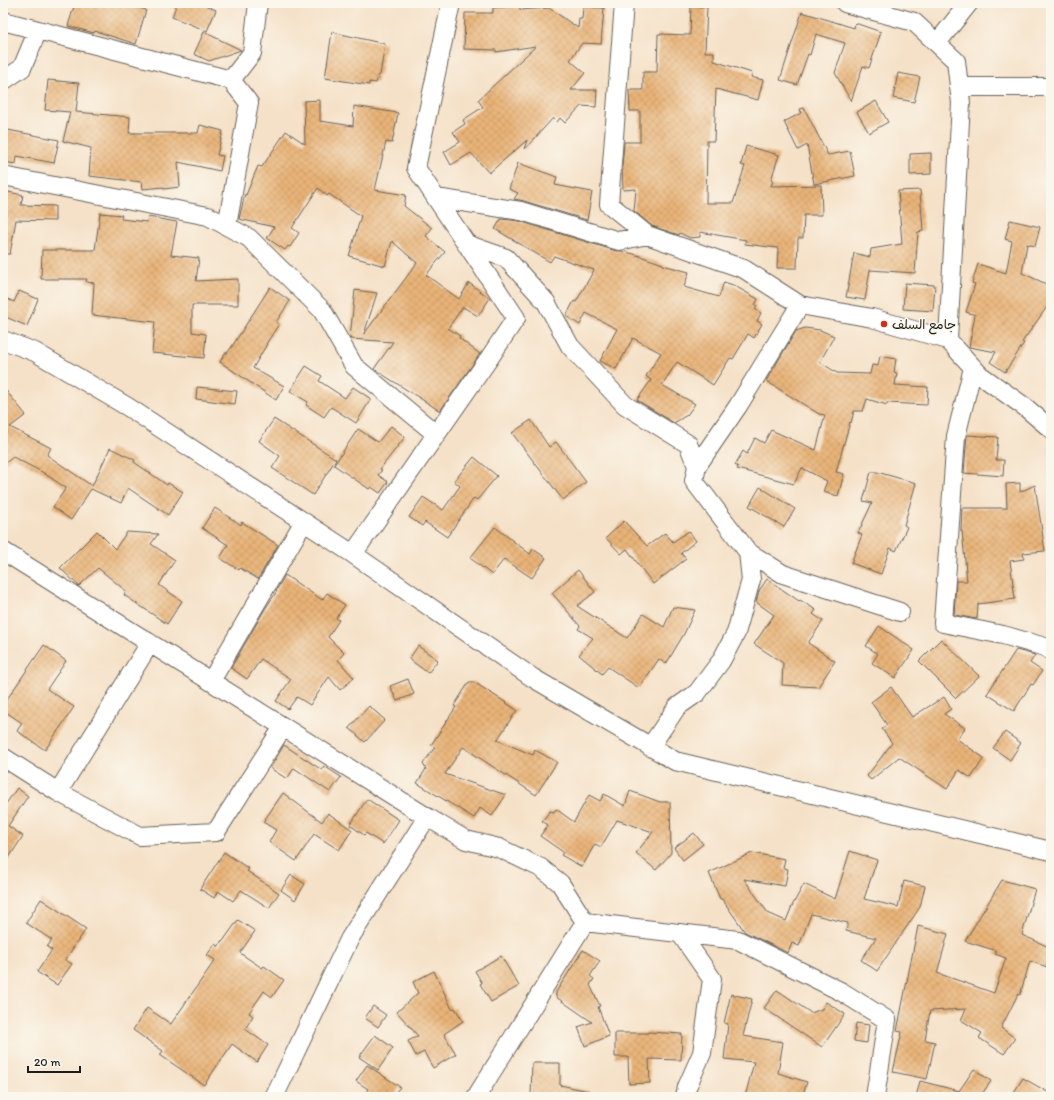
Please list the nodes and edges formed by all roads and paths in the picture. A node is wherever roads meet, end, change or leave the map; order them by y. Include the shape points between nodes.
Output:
1 (258, 3) edge
2 (451, 3) edge
3 (624, 3) edge
4 (845, 3) edge
5 (969, 3) edge
6 (3, 21) edge
7 (38, 30) junction
8 (937, 43) junction
9 (231, 80) junction
10 (3, 81) edge
11 (959, 87) junction
12 (1051, 87) edge
13 (3, 176) edge
14 (436, 198) junction
15 (227, 226) junction
16 (647, 235) junction
17 (466, 244) junction
18 (800, 305) junction
19 (3, 340) edge
20 (948, 340) junction
21 (973, 368) junction
22 (1051, 429) edge
23 (436, 434) junction
24 (697, 466) junction
25 (303, 523) junction
26 (3, 551) edge
27 (748, 552) junction
28 (353, 554) junction
29 (900, 612) dead end
30 (150, 643) junction
31 (1051, 651) edge
32 (211, 681) junction
33 (283, 726) junction
34 (650, 747) junction
35 (3, 757) edge
36 (58, 792) junction
37 (427, 817) junction
38 (1051, 850) edge
39 (585, 922) junction
40 (680, 933) junction
41 (274, 1097) edge
42 (476, 1097) edge
43 (686, 1097) edge
44 (875, 1097) edge

1 - 9 street via 252,53
2 - 14 street via 416,168
3 - 16 street via 609,204
4 - 8 street via 914,22
5 - 8 street
6 - 7 street
7 - 9 street
7 - 10 street via 22,68
8 - 11 street via 956,61
9 - 15 street via 249,103
11 - 12 street
11 - 20 street via 961,103
13 - 15 street via 208,216
14 - 16 street via 521,212 619,241
14 - 17 street
15 - 23 street via 249,238 322,310 354,366
16 - 18 street via 744,269
17 - 23 street via 516,318
17 - 24 street via 506,258 546,302 570,346 625,405 688,444
18 - 20 street via 872,318
18 - 24 street via 738,406
19 - 25 street via 35,352 128,407
20 - 21 street
21 - 22 street
21 - 31 street via 956,436 943,623 1003,635
23 - 28 street
24 - 27 street via 694,481
25 - 28 street
25 - 32 street
26 - 30 street
27 - 29 street via 783,574
27 - 34 street via 751,580 736,633 722,661 697,693 677,706
28 - 34 street via 533,678
30 - 32 street
30 - 36 street
32 - 33 street
33 - 36 street via 216,832 140,836
33 - 37 street
34 - 38 street via 675,761
35 - 36 street
37 - 39 street via 466,840 499,848 541,868 560,883
37 - 41 street via 350,938
39 - 40 street
39 - 42 street
40 - 43 street via 712,979 702,1053
40 - 44 street via 738,940 842,992 887,1020

